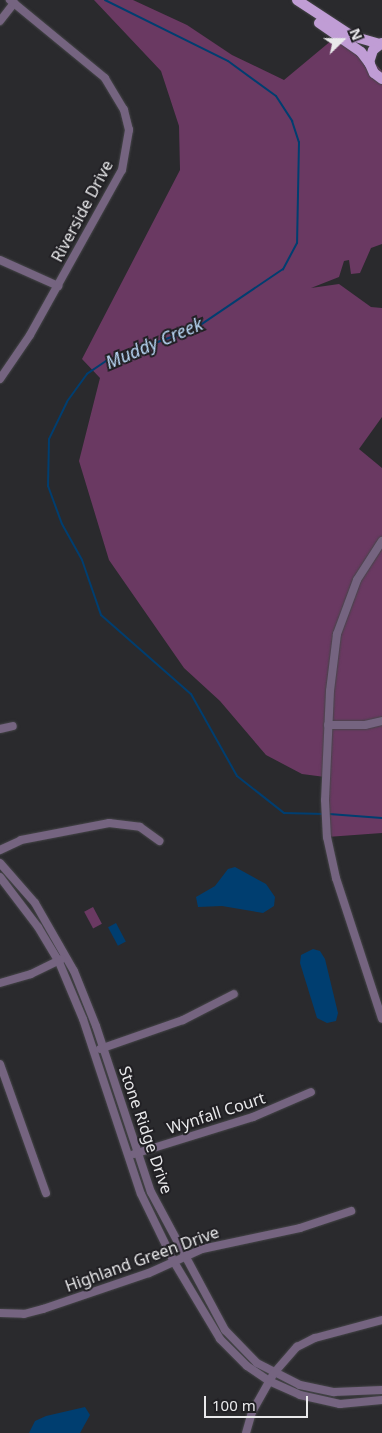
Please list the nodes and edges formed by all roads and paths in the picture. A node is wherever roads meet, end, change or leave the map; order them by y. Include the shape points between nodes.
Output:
1 (297, 0) edge
2 (12, 2) edge
3 (310, 10) junction
4 (0, 21) edge
5 (381, 44) edge
6 (370, 64) junction
7 (382, 79) edge
8 (0, 260) edge
9 (58, 286) junction
10 (0, 379) edge
11 (382, 541) edge
12 (382, 720) edge
13 (328, 725) junction
14 (14, 726) dead end
15 (0, 729) edge
16 (160, 840) dead end
17 (0, 850) edge
18 (0, 863) edge
19 (0, 877) edge
20 (66, 956) junction
21 (59, 962) junction
22 (0, 983) edge
23 (234, 994) dead end
24 (382, 1020) edge
25 (103, 1048) junction
26 (94, 1051) junction
27 (0, 1064) edge
28 (311, 1092) dead end
29 (137, 1153) junction
30 (127, 1156) junction
31 (46, 1193) dead end
32 (351, 1211) dead end
33 (184, 1257) junction
34 (174, 1262) junction
35 (0, 1313) edge
36 (382, 1320) edge
37 (274, 1373) junction
38 (269, 1382) junction
39 (382, 1390) edge
40 (382, 1400) edge
41 (246, 1433) edge

1 - 3 main road
2 - 4 street
2 - 9 street, Riverside Drive via 105,78 124,110 129,130 122,170
3 - 5 main road via 352,36
3 - 6 main road via 312,16 361,52
5 - 6 main road via 373,50
6 - 7 main road
8 - 9 street
9 - 10 street, Riverside Drive
11 - 13 street via 357,580 341,618
12 - 13 street via 365,726
13 - 24 street via 327,837 336,878
14 - 15 street
16 - 17 street via 140,827 109,823 21,840
18 - 20 street, Stone Ridge Drive via 34,903
19 - 21 street, Stone Ridge Drive via 38,927
20 - 21 street
20 - 25 street, Stone Ridge Drive via 88,1002
21 - 22 street
21 - 26 street, Stone Ridge Drive
23 - 25 street via 183,1020
25 - 26 street
25 - 29 street, Stone Ridge Drive
26 - 30 street, Stone Ridge Drive
27 - 31 street
28 - 29 street, Wynfall Court via 253,1117
29 - 30 street, Wynfall Court
29 - 33 street, Stone Ridge Drive via 151,1192
30 - 34 street, Stone Ridge Drive via 141,1194
32 - 33 street, Highland Green Drive via 286,1232 227,1242
33 - 34 street, Highland Green Drive
33 - 37 street, Stone Ridge Drive via 225,1330 245,1353
34 - 35 street, Highland Green Drive via 43,1310 24,1314
34 - 38 street, Stone Ridge Drive via 220,1339 246,1366
36 - 37 street via 306,1341 289,1354
37 - 38 street
37 - 39 street, Stone Ridge Drive via 300,1385 326,1391
38 - 40 street, Stone Ridge Drive via 328,1402 356,1404
38 - 41 street via 252,1412

